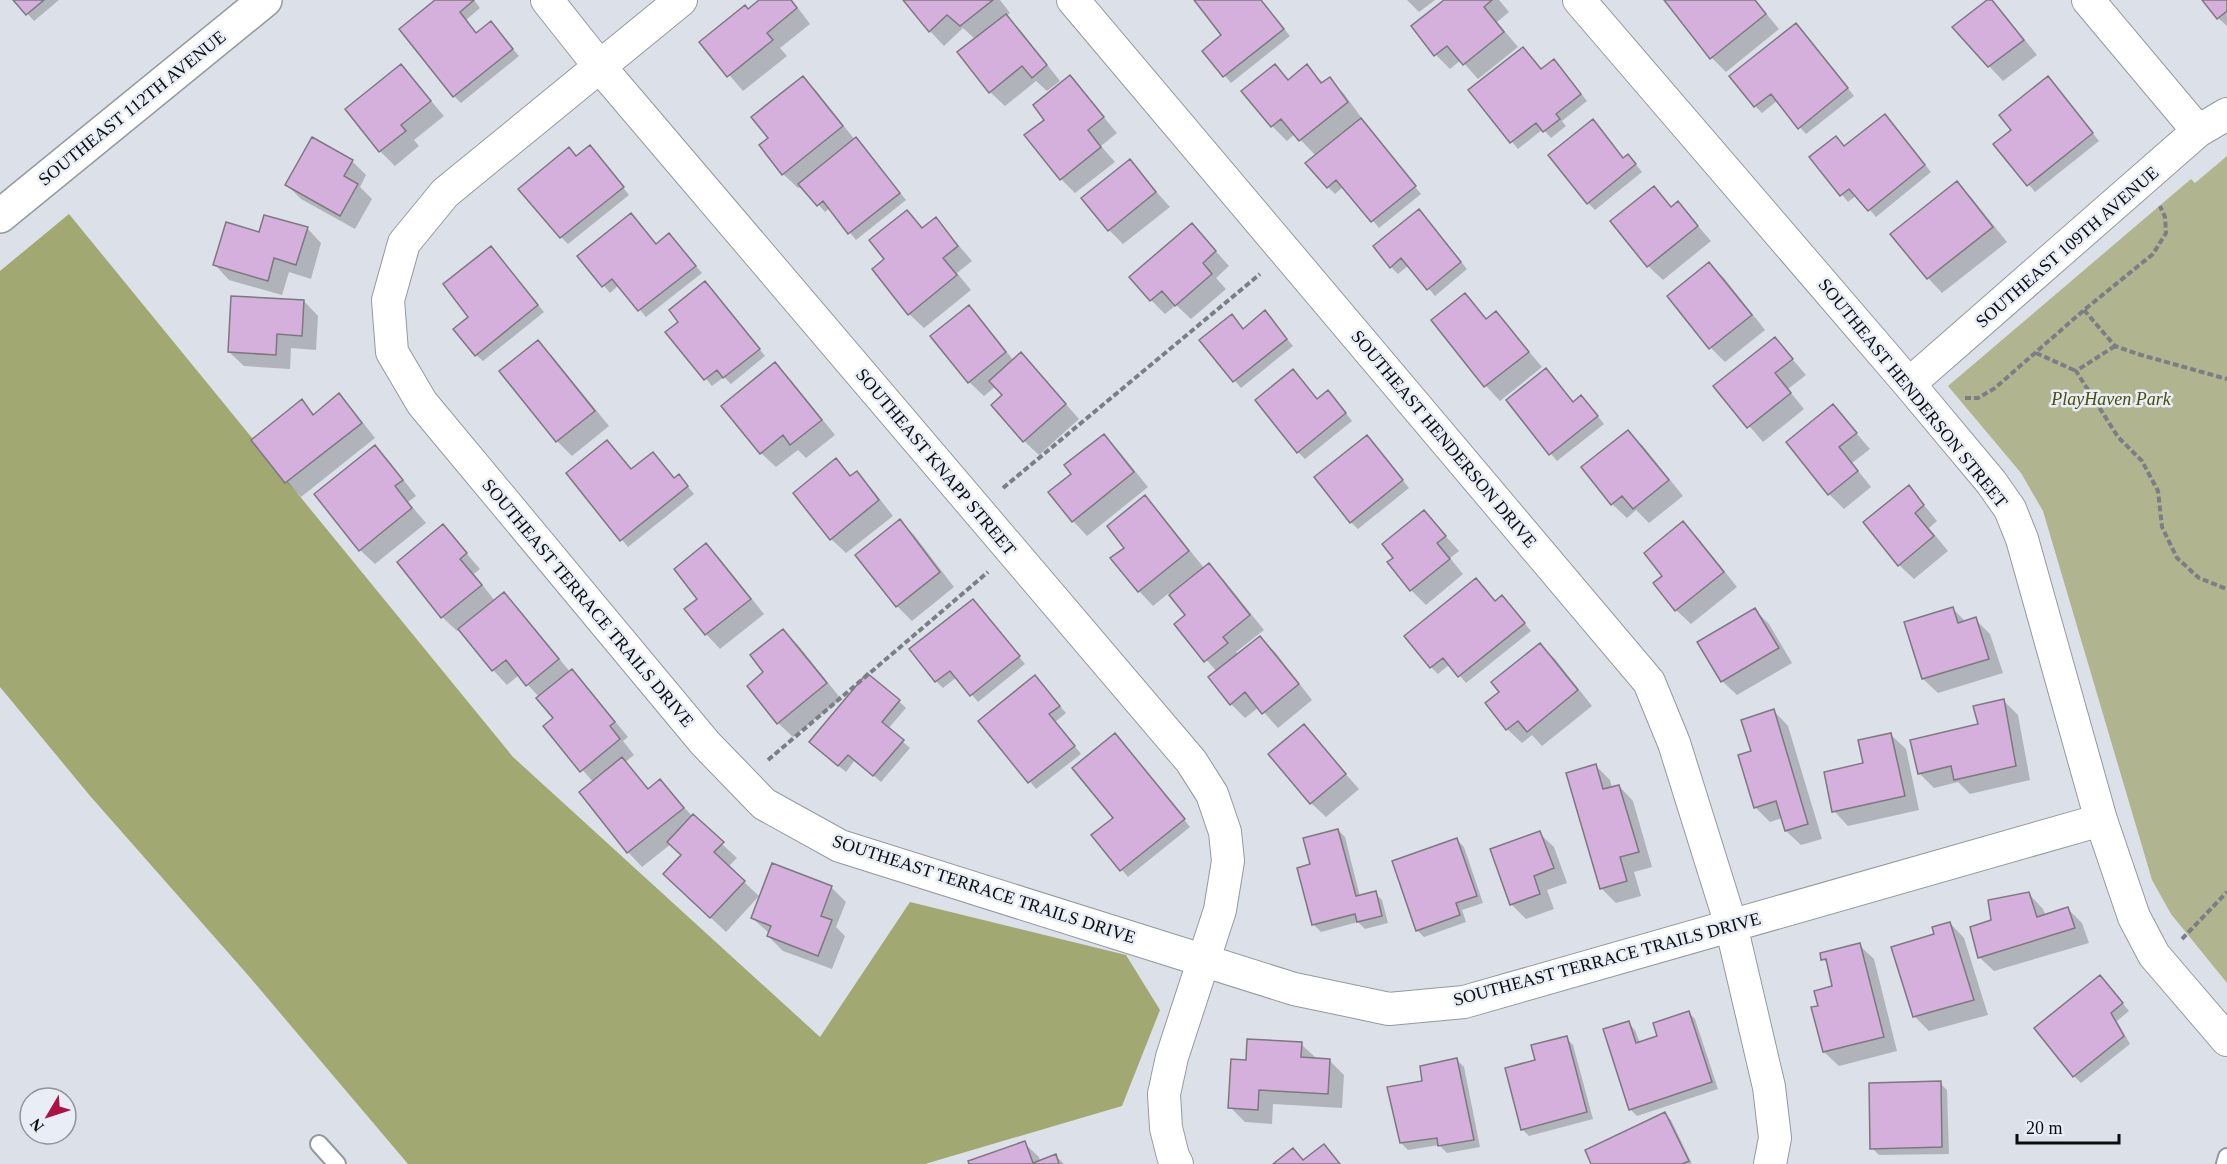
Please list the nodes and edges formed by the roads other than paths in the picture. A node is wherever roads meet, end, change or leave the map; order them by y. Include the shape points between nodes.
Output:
1 (265, 0) edge
2 (547, 0) edge
3 (681, 0) edge
4 (1073, 0) edge
5 (1579, 0) edge
6 (2088, 0) edge
7 (600, 67) junction
8 (2227, 114) edge
9 (2199, 131) junction
10 (0, 216) edge
11 (1910, 384) junction
12 (2101, 820) junction
13 (1731, 925) junction
14 (1205, 961) junction
15 (2227, 1040) edge
16 (319, 1144) dead end
17 (2227, 1157) edge
18 (337, 1164) edge
19 (1177, 1164) edge
20 (1770, 1164) edge
21 (2225, 1164) edge

1 - 10 main road, SOUTHEAST 112TH AVENUE
2 - 7 street, SOUTHEAST KNAPP STREET
3 - 7 street, SOUTHEAST TERRACE TRAILS DRIVE
4 - 13 street, SOUTHEAST HENDERSON DRIVE via 1649,682 1674,743
5 - 11 street, SOUTHEAST HENDERSON STREET
6 - 9 street
7 - 14 street, SOUTHEAST KNAPP STREET via 1191,761 1212,794 1225,832 1228,861 1220,910
7 - 14 street, SOUTHEAST TERRACE TRAILS DRIVE via 445,193 404,243 388,300 392,352 422,403 705,743 764,804 840,846
8 - 9 street, SOUTHEAST 109TH AVENUE
9 - 11 street, SOUTHEAST 109TH AVENUE
11 - 12 street, SOUTHEAST HENDERSON STREET via 2010,509 2022,539
12 - 13 street, SOUTHEAST TERRACE TRAILS DRIVE
12 - 15 street, SOUTHEAST HENDERSON STREET via 2134,917 2154,955
13 - 14 street, SOUTHEAST TERRACE TRAILS DRIVE via 1464,1002 1389,1009 1294,989
13 - 20 street, SOUTHEAST HENDERSON DRIVE via 1769,1087 1775,1138
14 - 19 street, SOUTHEAST KNAPP STREET via 1172,1057 1164,1094 1166,1128
16 - 18 lane
17 - 21 lane

